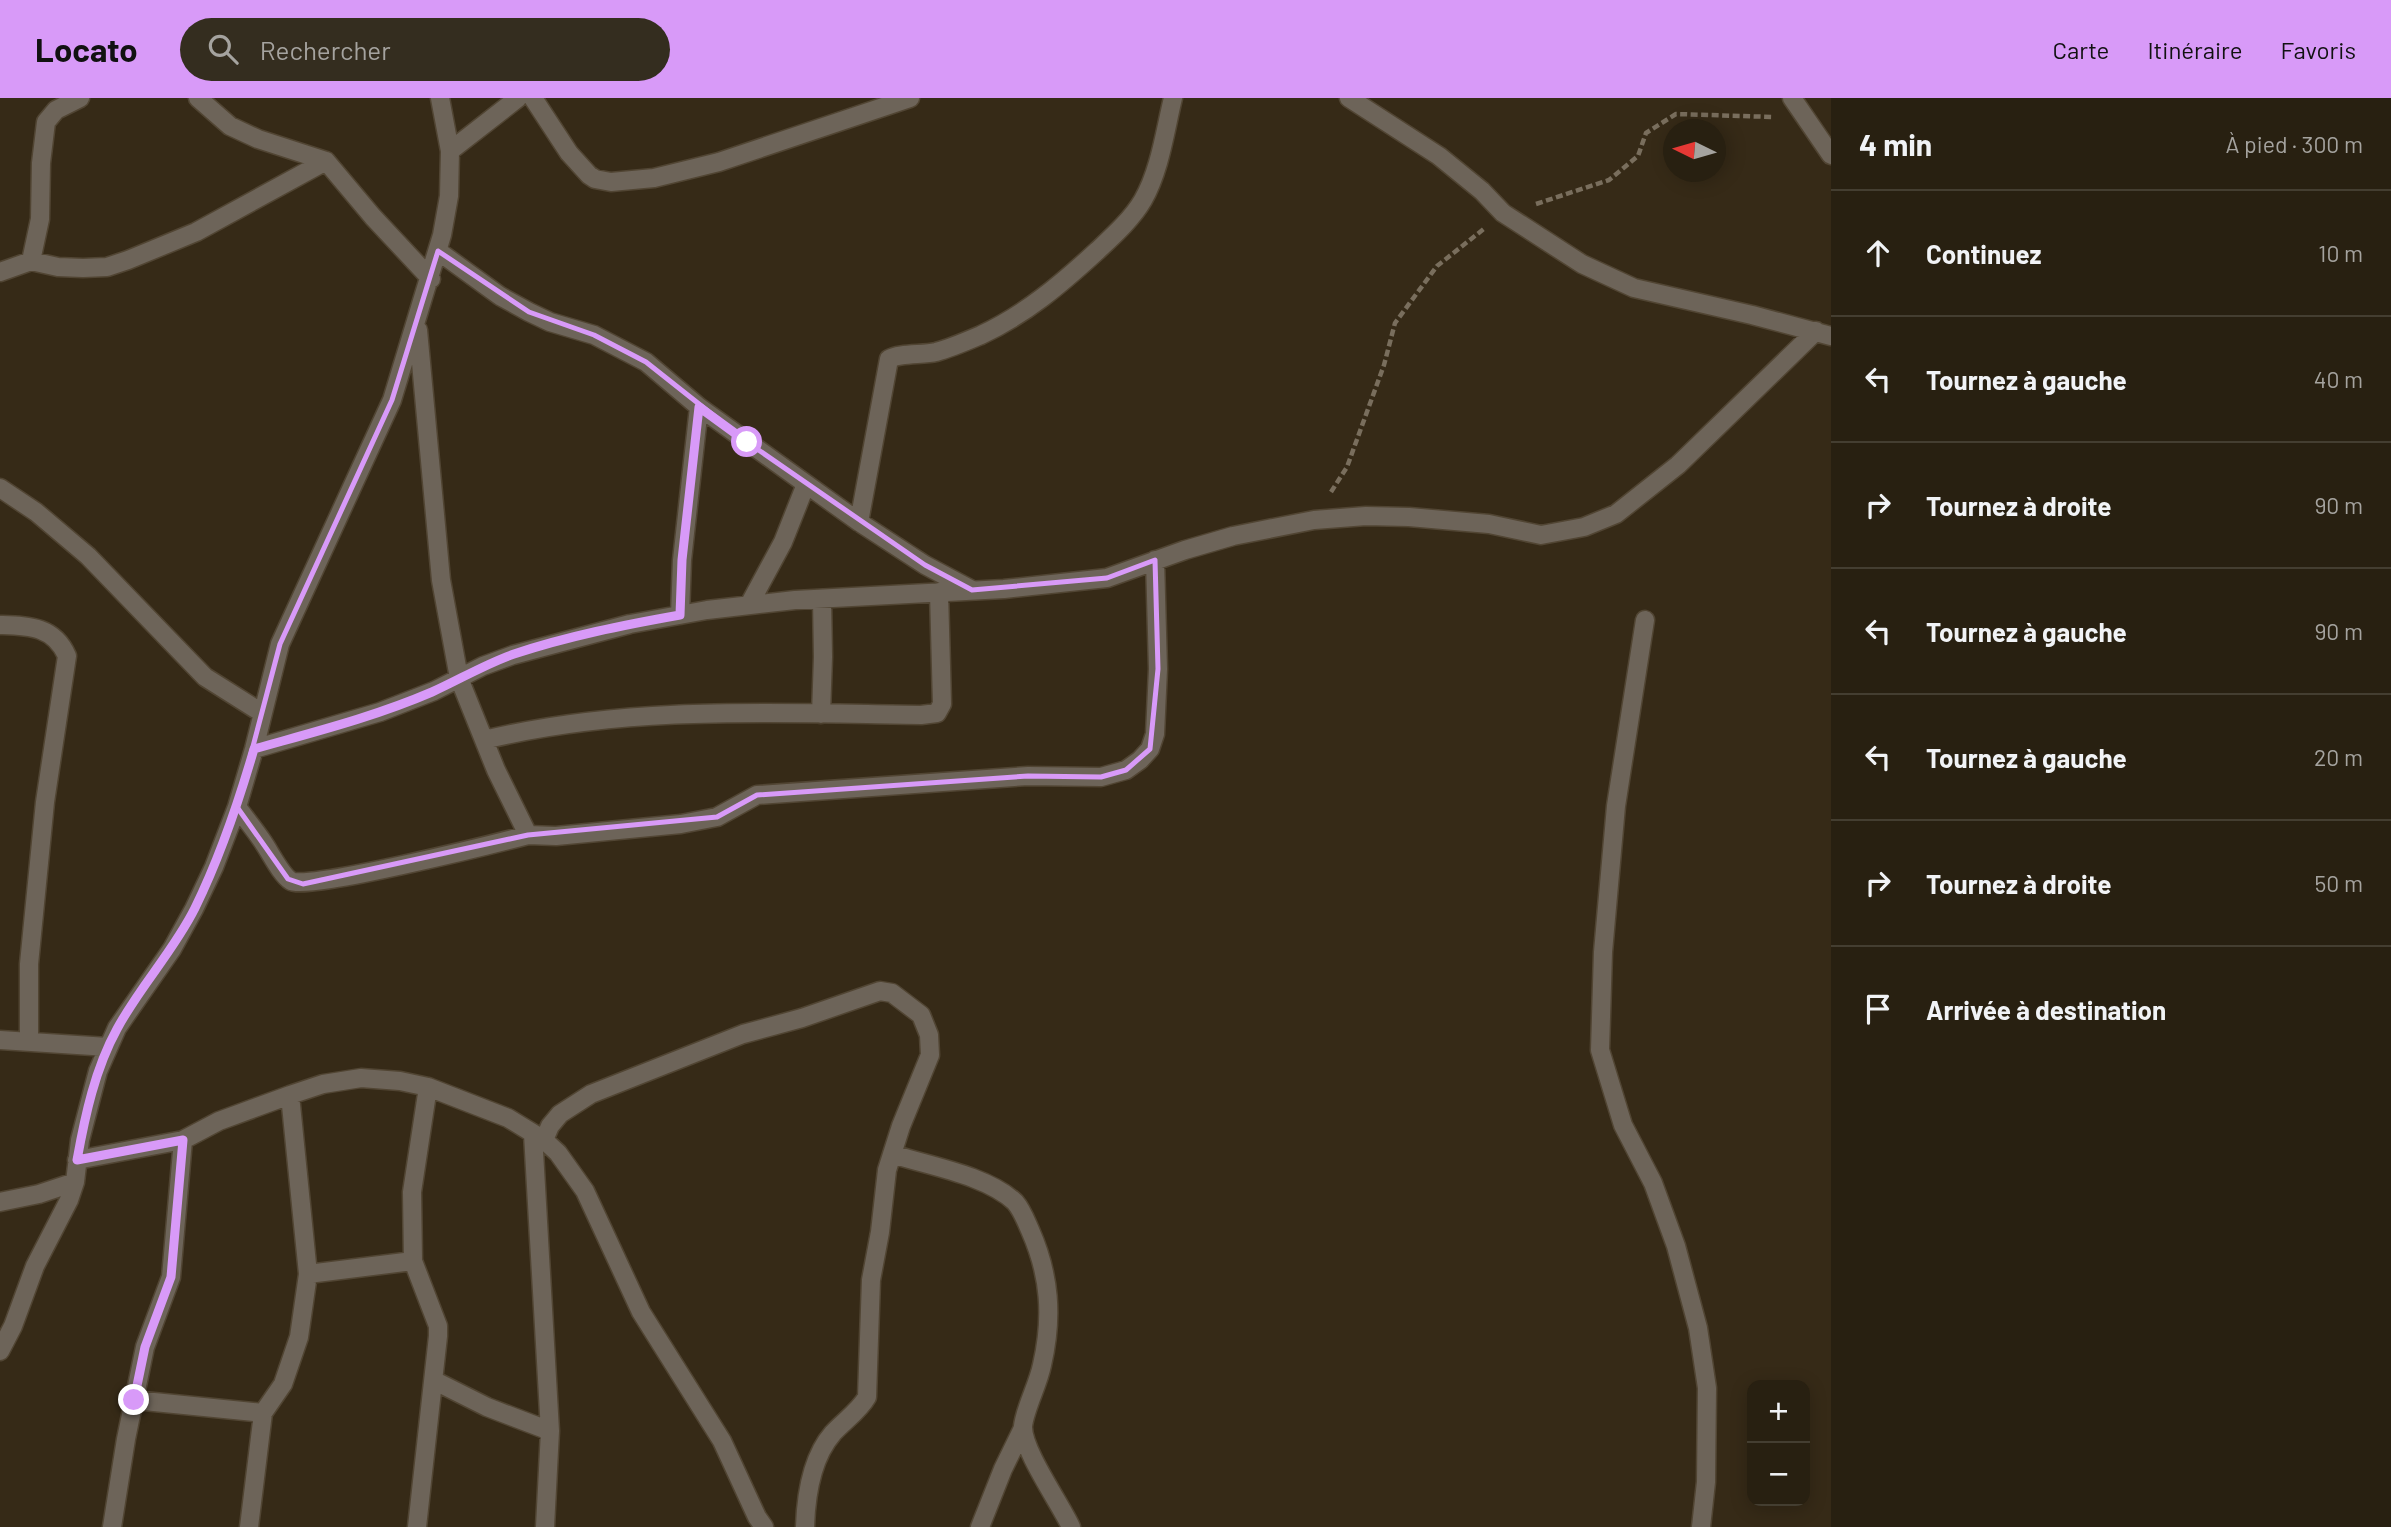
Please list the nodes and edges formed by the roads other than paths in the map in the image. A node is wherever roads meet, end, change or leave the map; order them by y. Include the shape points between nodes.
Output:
1 (79, 98) edge
2 (198, 98) edge
3 (440, 98) edge
4 (519, 98) edge
5 (533, 98) edge
6 (910, 98) edge
7 (1173, 98) edge
8 (1349, 98) edge
9 (1792, 98) edge
10 (450, 151) junction
11 (1831, 155) edge
12 (326, 161) junction
13 (438, 251) junction
14 (31, 261) junction
15 (0, 272) edge
16 (431, 278) junction
17 (417, 320) junction
18 (1823, 334) edge
19 (699, 407) junction
20 (806, 484) junction
21 (0, 488) edge
22 (859, 523) junction
23 (1155, 560) junction
24 (972, 590) junction
25 (939, 592) junction
26 (822, 599) junction
27 (750, 605) junction
28 (680, 615) junction
29 (1645, 620) dead end
30 (0, 625) edge
31 (459, 678) junction
32 (262, 713) junction
33 (821, 714) junction
34 (484, 740) junction
35 (254, 749) junction
36 (237, 807) junction
37 (528, 835) junction
38 (0, 1040) edge
39 (29, 1041) junction
40 (108, 1047) junction
41 (428, 1087) junction
42 (290, 1095) junction
43 (538, 1137) junction
44 (183, 1140) junction
45 (892, 1154) junction
46 (77, 1160) junction
47 (75, 1182) junction
48 (0, 1202) edge
49 (413, 1261) junction
50 (308, 1274) junction
51 (0, 1351) edge
52 (435, 1381) junction
53 (134, 1400) junction
54 (263, 1413) junction
55 (1023, 1428) junction
56 (550, 1430) junction
57 (112, 1527) edge
58 (249, 1527) edge
59 (417, 1527) edge
60 (545, 1527) edge
61 (764, 1527) edge
62 (805, 1527) edge
63 (980, 1527) edge
64 (1071, 1527) edge
65 (1701, 1527) edge

1 - 14 street via 56,110 46,122 40,219
2 - 12 street via 230,126
3 - 10 street
4 - 10 street
5 - 6 street via 589,175 611,182 654,178 719,162
7 - 22 street via 1147,191 1113,236 1043,299 1015,317 937,351 889,359
8 - 18 street via 1439,156 1503,213 1582,264 1634,288
9 - 11 street
10 - 13 street via 449,196
12 - 14 street via 196,232 128,260 83,268
12 - 16 street
13 - 16 street
13 - 19 street via 528,312 594,335 646,362
14 - 15 street
16 - 17 street
17 - 31 street via 438,553
17 - 32 street via 392,400 280,644
18 - 23 street via 1678,465 1616,514 1592,524 1541,535 1489,524 1409,517 1314,520 1255,530
19 - 20 street
19 - 28 street
20 - 22 street
20 - 27 street
21 - 32 street via 88,556 205,677
22 - 24 street
23 - 24 street via 1107,578
23 - 37 street via 1155,734 1150,749 1126,770 1101,777 1017,777 757,795 717,817 681,824
24 - 25 street
25 - 26 street
25 - 33 street via 940,711 922,715
26 - 27 street
26 - 33 street
27 - 28 street
28 - 31 street via 558,641 513,654
29 - 65 street via 1615,817 1600,1049 1623,1125 1653,1183 1676,1246 1699,1328 1707,1388
30 - 39 street via 29,625 45,631 67,656 45,802 29,964
31 - 34 street
31 - 35 street via 380,712
32 - 35 street
33 - 34 street via 705,712 603,719
34 - 37 street
35 - 36 street
36 - 37 street via 295,883 396,866
36 - 40 street via 194,909
38 - 39 street
39 - 40 street
40 - 46 street
41 - 42 street via 361,1078
41 - 43 street via 508,1118
41 - 49 street via 412,1192
42 - 44 street via 219,1121
42 - 50 street
43 - 45 street via 560,1114 590,1094 743,1034 880,991 892,993 921,1015 930,1045 927,1066
43 - 56 street
43 - 61 street via 569,1166 585,1191 641,1312 722,1441
44 - 46 street
44 - 53 street via 171,1277 145,1347
45 - 55 street via 982,1184 1014,1202 1021,1212 1042,1259 1049,1291 1042,1366
45 - 62 street via 871,1280 867,1397 823,1445 812,1478
46 - 47 street
47 - 48 street
47 - 51 street
49 - 50 street
49 - 52 street via 438,1325
50 - 54 street via 299,1337 283,1384
52 - 56 street
52 - 59 street
53 - 54 street
53 - 57 street
54 - 58 street
55 - 63 street
55 - 64 street via 1036,1463
56 - 60 street

